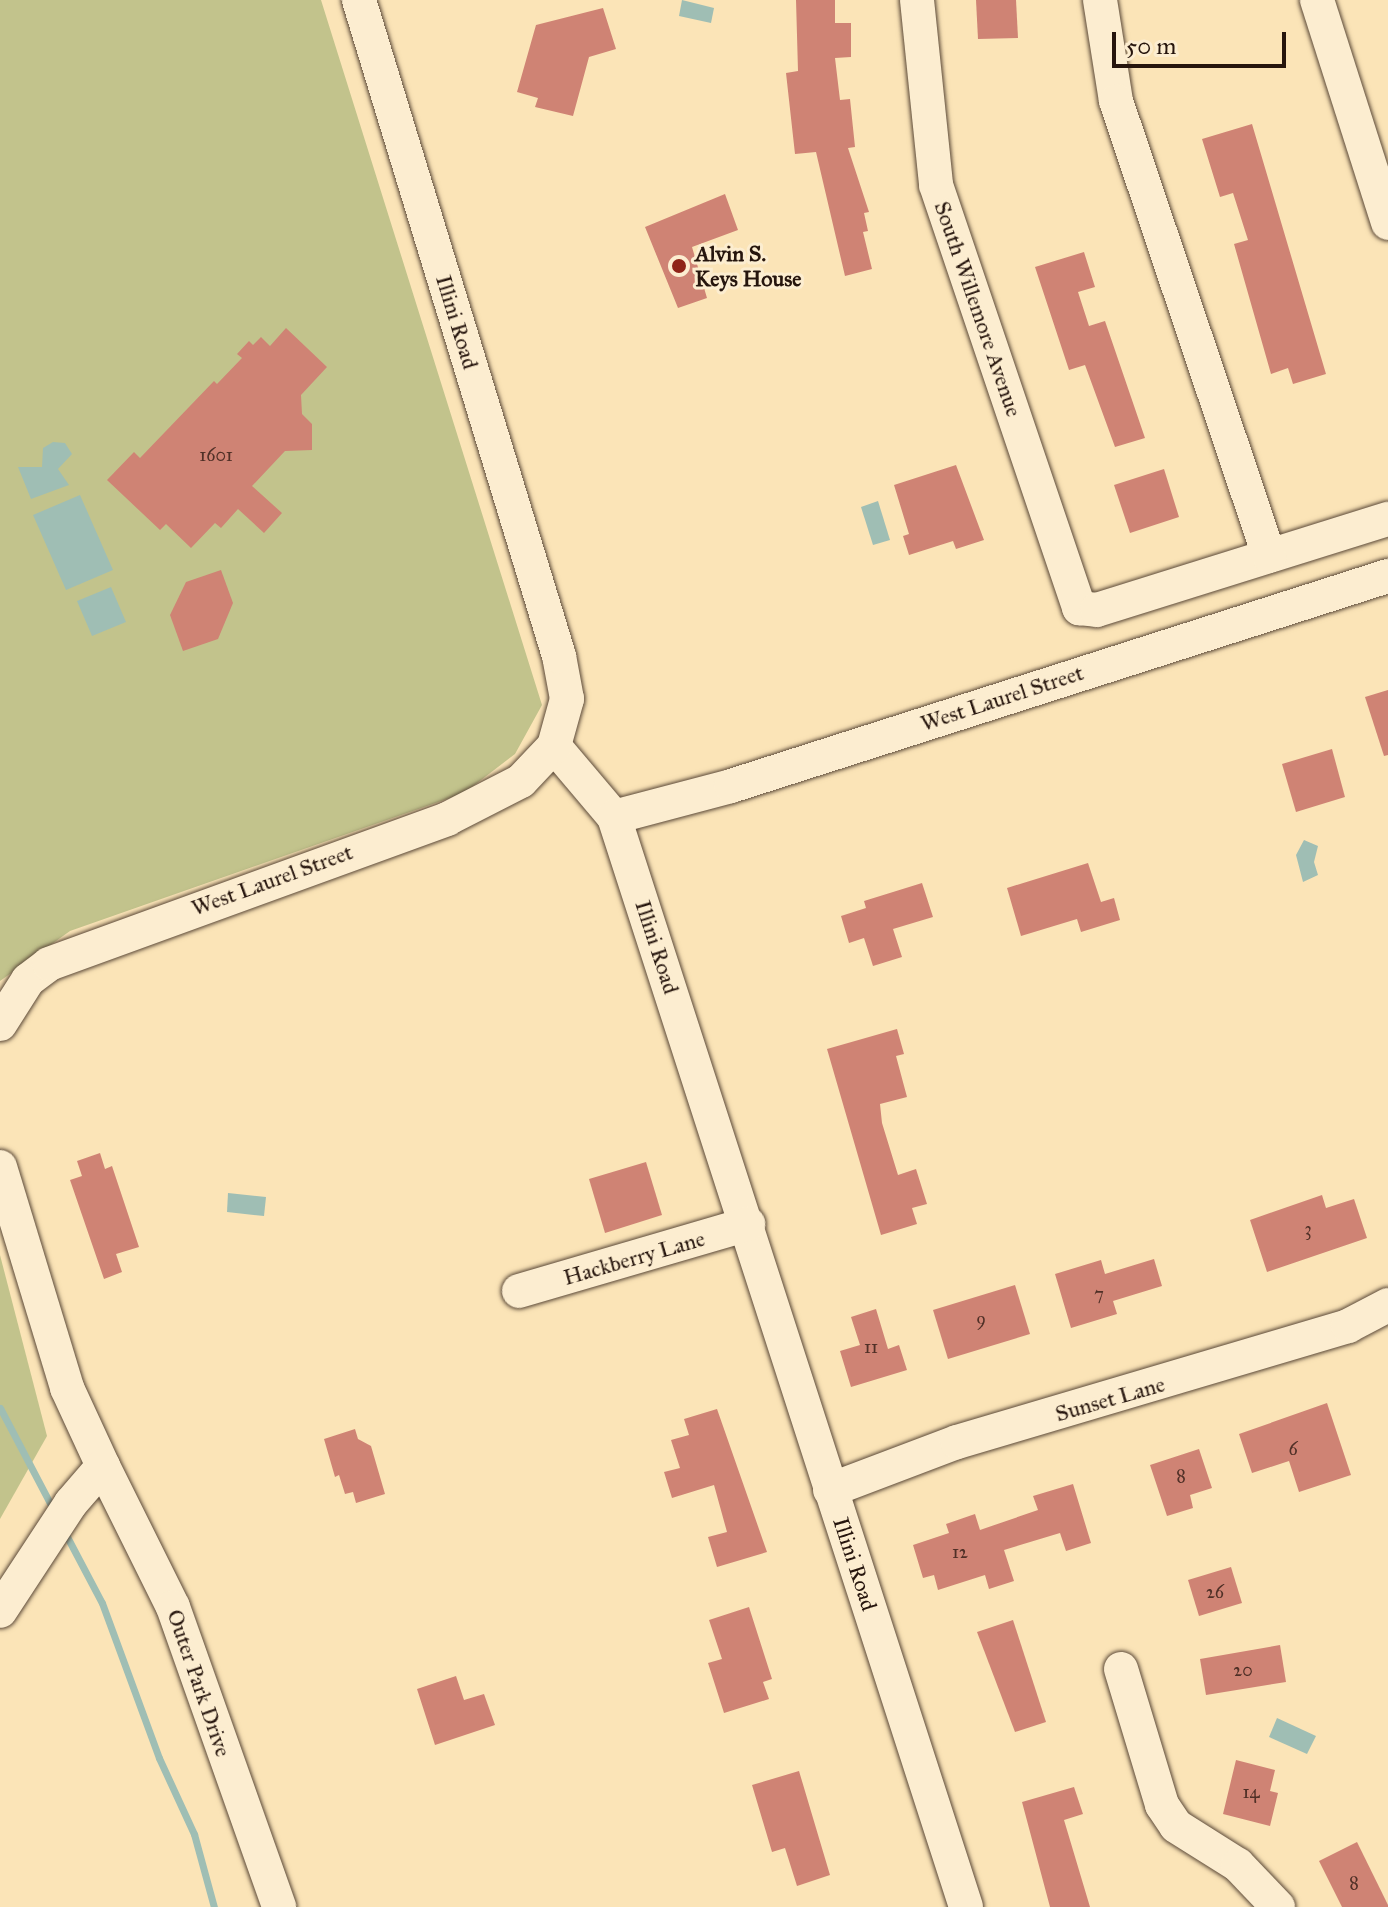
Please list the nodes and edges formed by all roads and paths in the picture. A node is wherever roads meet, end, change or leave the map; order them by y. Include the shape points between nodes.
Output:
1 (359, 0) edge
2 (917, 0) edge
3 (1100, 0) edge
4 (1317, 0) edge
5 (1388, 223) edge
6 (1388, 519) edge
7 (1269, 556) junction
8 (1388, 576) edge
9 (554, 746) junction
10 (614, 817) junction
11 (0, 1024) edge
12 (0, 1167) edge
13 (748, 1224) junction
14 (519, 1291) dead end
15 (1388, 1305) edge
16 (103, 1466) junction
17 (830, 1490) junction
18 (0, 1611) edge
19 (1121, 1669) dead end
20 (279, 1907) edge
21 (966, 1907) edge
22 (1278, 1907) edge

1 - 9 street, Illini Road via 559,656 567,699
2 - 7 street, South Willemore Avenue via 936,185 1079,608 1097,610
3 - 7 street via 1116,101
4 - 5 street
6 - 7 street
8 - 10 street, West Laurel Street via 731,786
9 - 10 street, Illini Road
9 - 11 street, West Laurel Street via 521,781 447,819 49,964 28,980
10 - 13 street, Illini Road
12 - 16 street via 67,1388
13 - 14 street, Hackberry Lane
13 - 17 street, Illini Road
15 - 17 street, Sunset Lane via 1348,1326 957,1442
16 - 18 street via 66,1510
16 - 20 street, Outer Park Drive via 173,1607
17 - 21 street, Illini Road
19 - 22 street via 1162,1805 1176,1826 1238,1865

